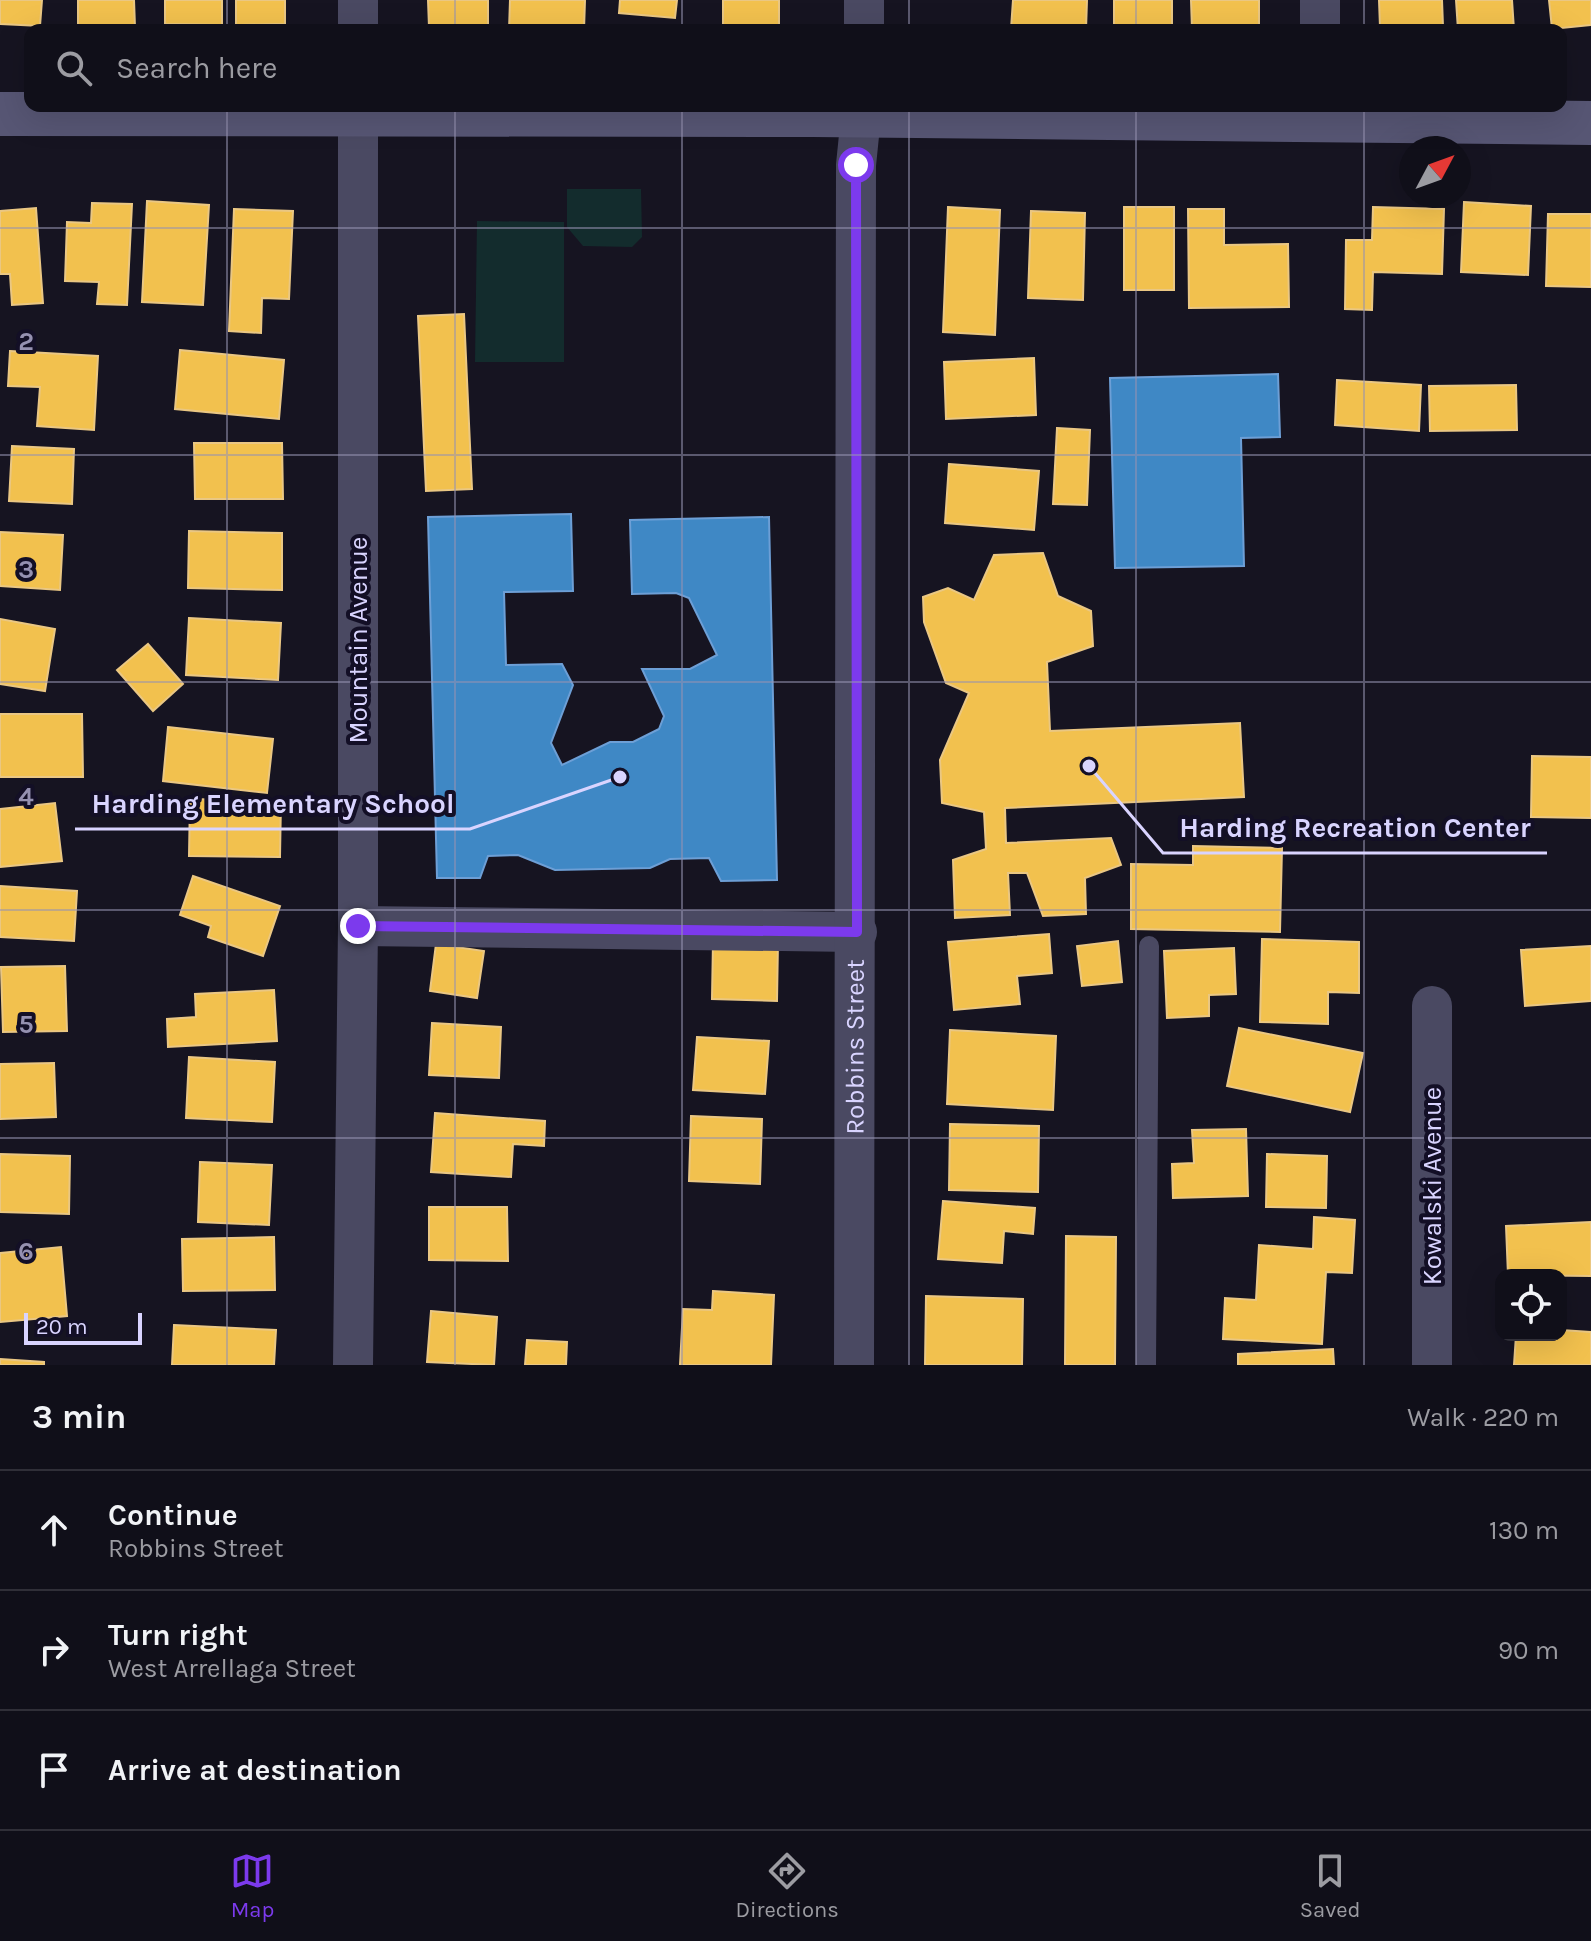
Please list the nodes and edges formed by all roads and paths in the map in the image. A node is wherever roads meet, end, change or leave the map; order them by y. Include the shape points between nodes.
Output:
1 (358, 0) edge
2 (864, 0) edge
3 (1320, 0) edge
4 (358, 24) edge
5 (864, 24) edge
6 (1320, 24) edge
7 (179, 112) edge
8 (358, 112) edge
9 (862, 112) edge
10 (1317, 113) edge
11 (0, 114) edge
12 (1591, 123) edge
13 (358, 926) junction
14 (857, 932) junction
15 (1149, 946) dead end
16 (1432, 1006) dead end
17 (353, 1365) edge
18 (854, 1365) edge
19 (1146, 1365) edge
20 (1432, 1365) edge

1 - 4 street
2 - 5 street
3 - 6 street
7 - 11 street
8 - 13 street, Mountain Avenue
9 - 10 street
9 - 14 street, Robbins Street via 856,165
10 - 12 street
13 - 14 street
13 - 17 street, Mountain Avenue
14 - 18 street, Robbins Street
15 - 19 lane
16 - 20 street, Kowalski Avenue

